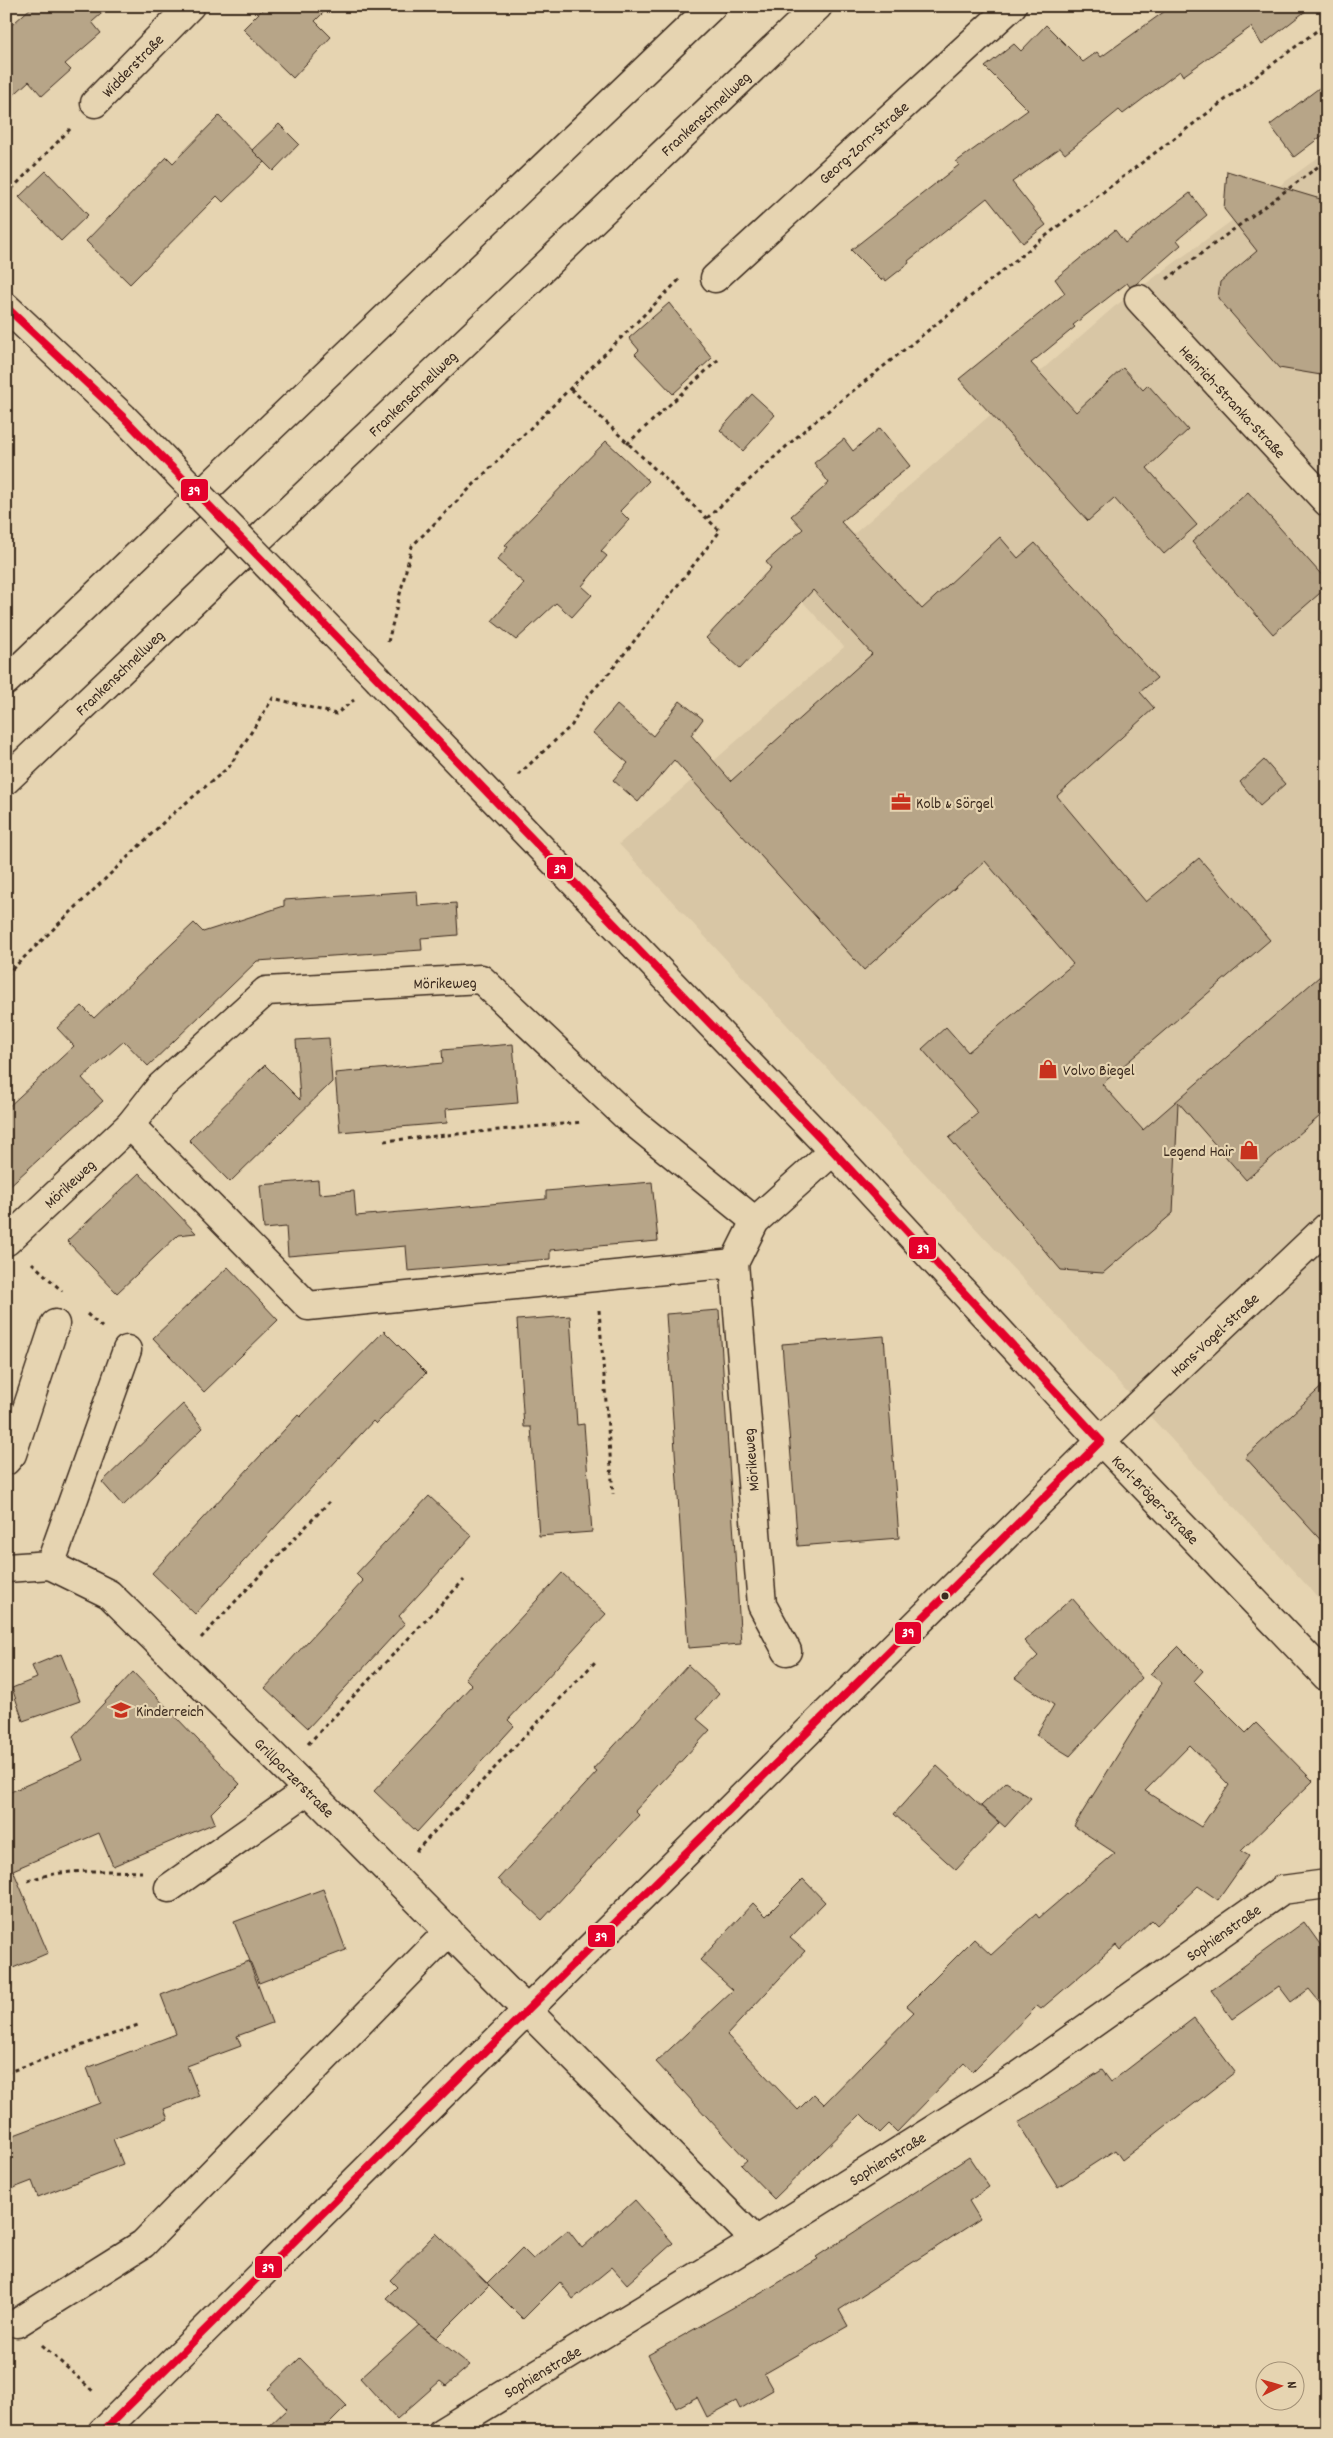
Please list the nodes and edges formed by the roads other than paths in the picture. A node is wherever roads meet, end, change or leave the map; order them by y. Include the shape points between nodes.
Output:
1 (190, 6) edge
2 (712, 6) edge
3 (818, 6) edge
4 (1012, 6) edge
5 (95, 103) road end
6 (715, 278) road end
7 (1139, 300) road end
8 (6, 307) edge
9 (1327, 502) edge
10 (6, 681) edge
11 (6, 780) edge
12 (130, 1125) junction
13 (833, 1151) junction
14 (755, 1221) junction
15 (1327, 1227) edge
16 (7, 1241) edge
17 (734, 1263) junction
18 (55, 1324) dead end
19 (127, 1350) dead end
20 (1101, 1441) junction
21 (6, 1461) edge
22 (50, 1565) junction
23 (6, 1568) edge
24 (787, 1651) dead end
25 (1327, 1677) edge
26 (308, 1790) junction
27 (1327, 1884) edge
28 (169, 1888) road end
29 (449, 1931) junction
30 (526, 2009) junction
31 (756, 2241) junction
32 (17, 2323) road end
33 (111, 2423) edge
34 (442, 2432) edge

1 - 5 main road, Widderstraße
2 - 10 main road
3 - 11 main road, Frankenschnellweg
4 - 6 main road, Georg-Zorn-Straße
7 - 9 main road, Heinrich-Stranka-Straße
8 - 13 main road, Karl-Bröger-Straße, bridge via 123,417
12 - 14 main road, Mörikeweg via 160,1088 266,991 481,979 627,1117
12 - 16 main road, Mörikeweg
12 - 17 main road via 308,1306
13 - 14 main road
13 - 20 main road, Karl-Bröger-Straße
14 - 17 main road
15 - 20 main road, Hans-Vogel-Straße
17 - 24 main road, Mörikeweg via 762,1605
18 - 21 main road via 12,1454
19 - 22 main road
20 - 25 main road, Karl-Bröger-Straße
20 - 30 main road, Hans-Vogel-Straße
22 - 23 main road
22 - 26 main road, Grillparzerstraße via 109,1594
26 - 28 main road
26 - 29 main road, Grillparzerstraße
27 - 31 main road, Sophienstraße via 1282,1890 1020,2075
29 - 30 main road, Grillparzerstraße
29 - 32 main road via 143,2244
30 - 31 main road, Grillparzerstraße
30 - 33 main road, Hans-Vogel-Straße
31 - 34 main road, Sophienstraße

